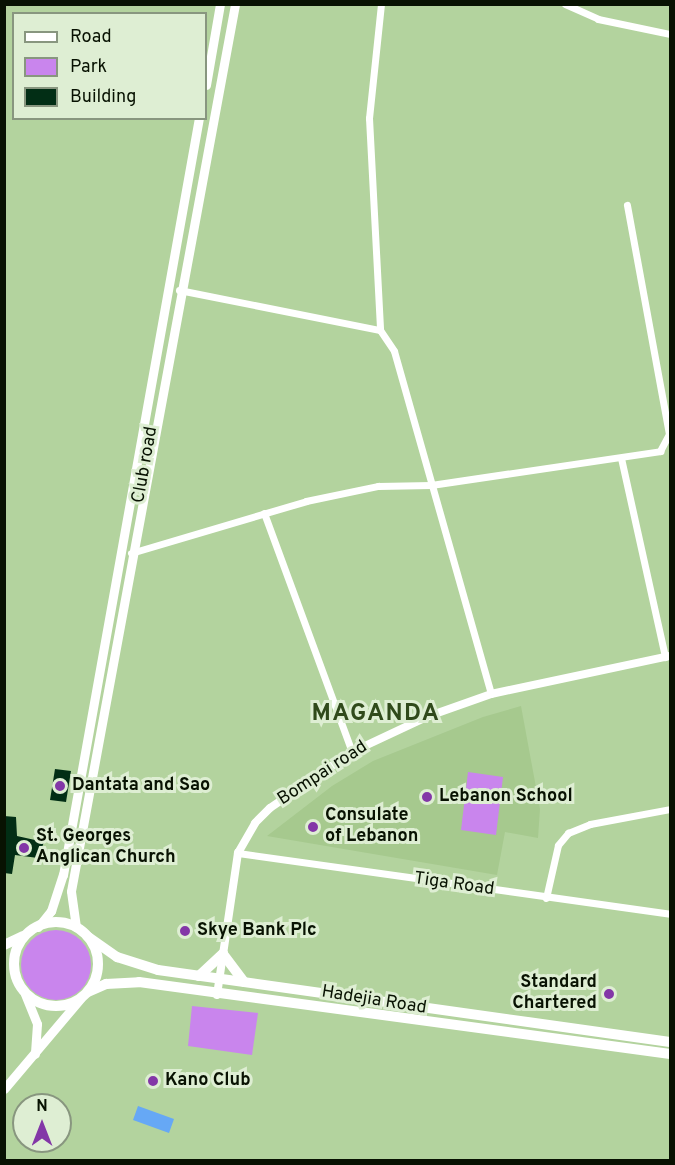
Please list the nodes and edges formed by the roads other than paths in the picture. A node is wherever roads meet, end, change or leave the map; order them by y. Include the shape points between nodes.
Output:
1 (220, 4) edge
2 (235, 4) edge
3 (381, 4) edge
4 (565, 4) edge
5 (575, 7) edge
6 (670, 34) edge
7 (207, 79) edge
8 (199, 120) edge
9 (627, 205) dead end
10 (179, 290) junction
11 (165, 301) junction
12 (176, 303) junction
13 (380, 330) junction
14 (621, 458) junction
15 (431, 485) junction
16 (264, 513) junction
17 (130, 553) junction
18 (668, 657) edge
19 (491, 694) junction
20 (352, 752) junction
21 (81, 771) junction
22 (92, 773) junction
23 (670, 809) edge
24 (238, 853) junction
25 (546, 898) junction
26 (670, 914) edge
27 (38, 927) junction
28 (76, 927) junction
29 (26, 934) junction
30 (87, 936) junction
31 (4, 945) edge
32 (223, 954) junction
33 (4, 974) edge
34 (199, 976) junction
35 (220, 978) junction
36 (244, 982) junction
37 (23, 991) junction
38 (217, 994) junction
39 (85, 995) junction
40 (670, 1041) edge
41 (670, 1054) edge
42 (35, 1056) junction
43 (4, 1089) edge

1 - 7 main road
2 - 10 main road, Club road
3 - 13 street via 369,118
4 - 5 street
5 - 6 street
8 - 11 main road
9 - 14 street via 669,434 660,451
10 - 12 main road, Club road
10 - 13 street
11 - 12 main road
11 - 21 main road
12 - 17 main road, Club road
13 - 15 street via 393,351
14 - 15 street
14 - 18 street
15 - 16 street via 378,486
15 - 19 street
16 - 17 street
16 - 20 street
17 - 22 main road, Club road
18 - 19 street, Bompai road
19 - 20 street, Bompai road via 429,716
20 - 24 street, Bompai road via 270,808 255,823
21 - 22 main road
21 - 27 main road via 63,875 51,911
22 - 28 main road, Club road via 71,891
23 - 25 street via 590,824 568,833 558,845
24 - 25 street, Tiga Road
24 - 32 street, Bompai road
25 - 26 street, Tiga Road
27 - 28 main road via 62,922
27 - 29 main road
28 - 30 main road
29 - 31 main road
29 - 37 main road via 14,954
30 - 34 main road, Hadejia Road via 135,964
30 - 39 main road via 98,970
32 - 34 main road
32 - 35 street, Bompai road
32 - 36 main road
33 - 37 main road
34 - 35 main road, Hadejia Road
35 - 36 main road, Hadejia Road
35 - 38 street, Bompai road
36 - 40 main road, Hadejia Road
37 - 39 main road via 53,1006
37 - 42 main road via 37,1024
38 - 39 main road, Hadejia Road via 121,982
38 - 41 main road, Hadejia Road
39 - 42 main road
42 - 43 main road

